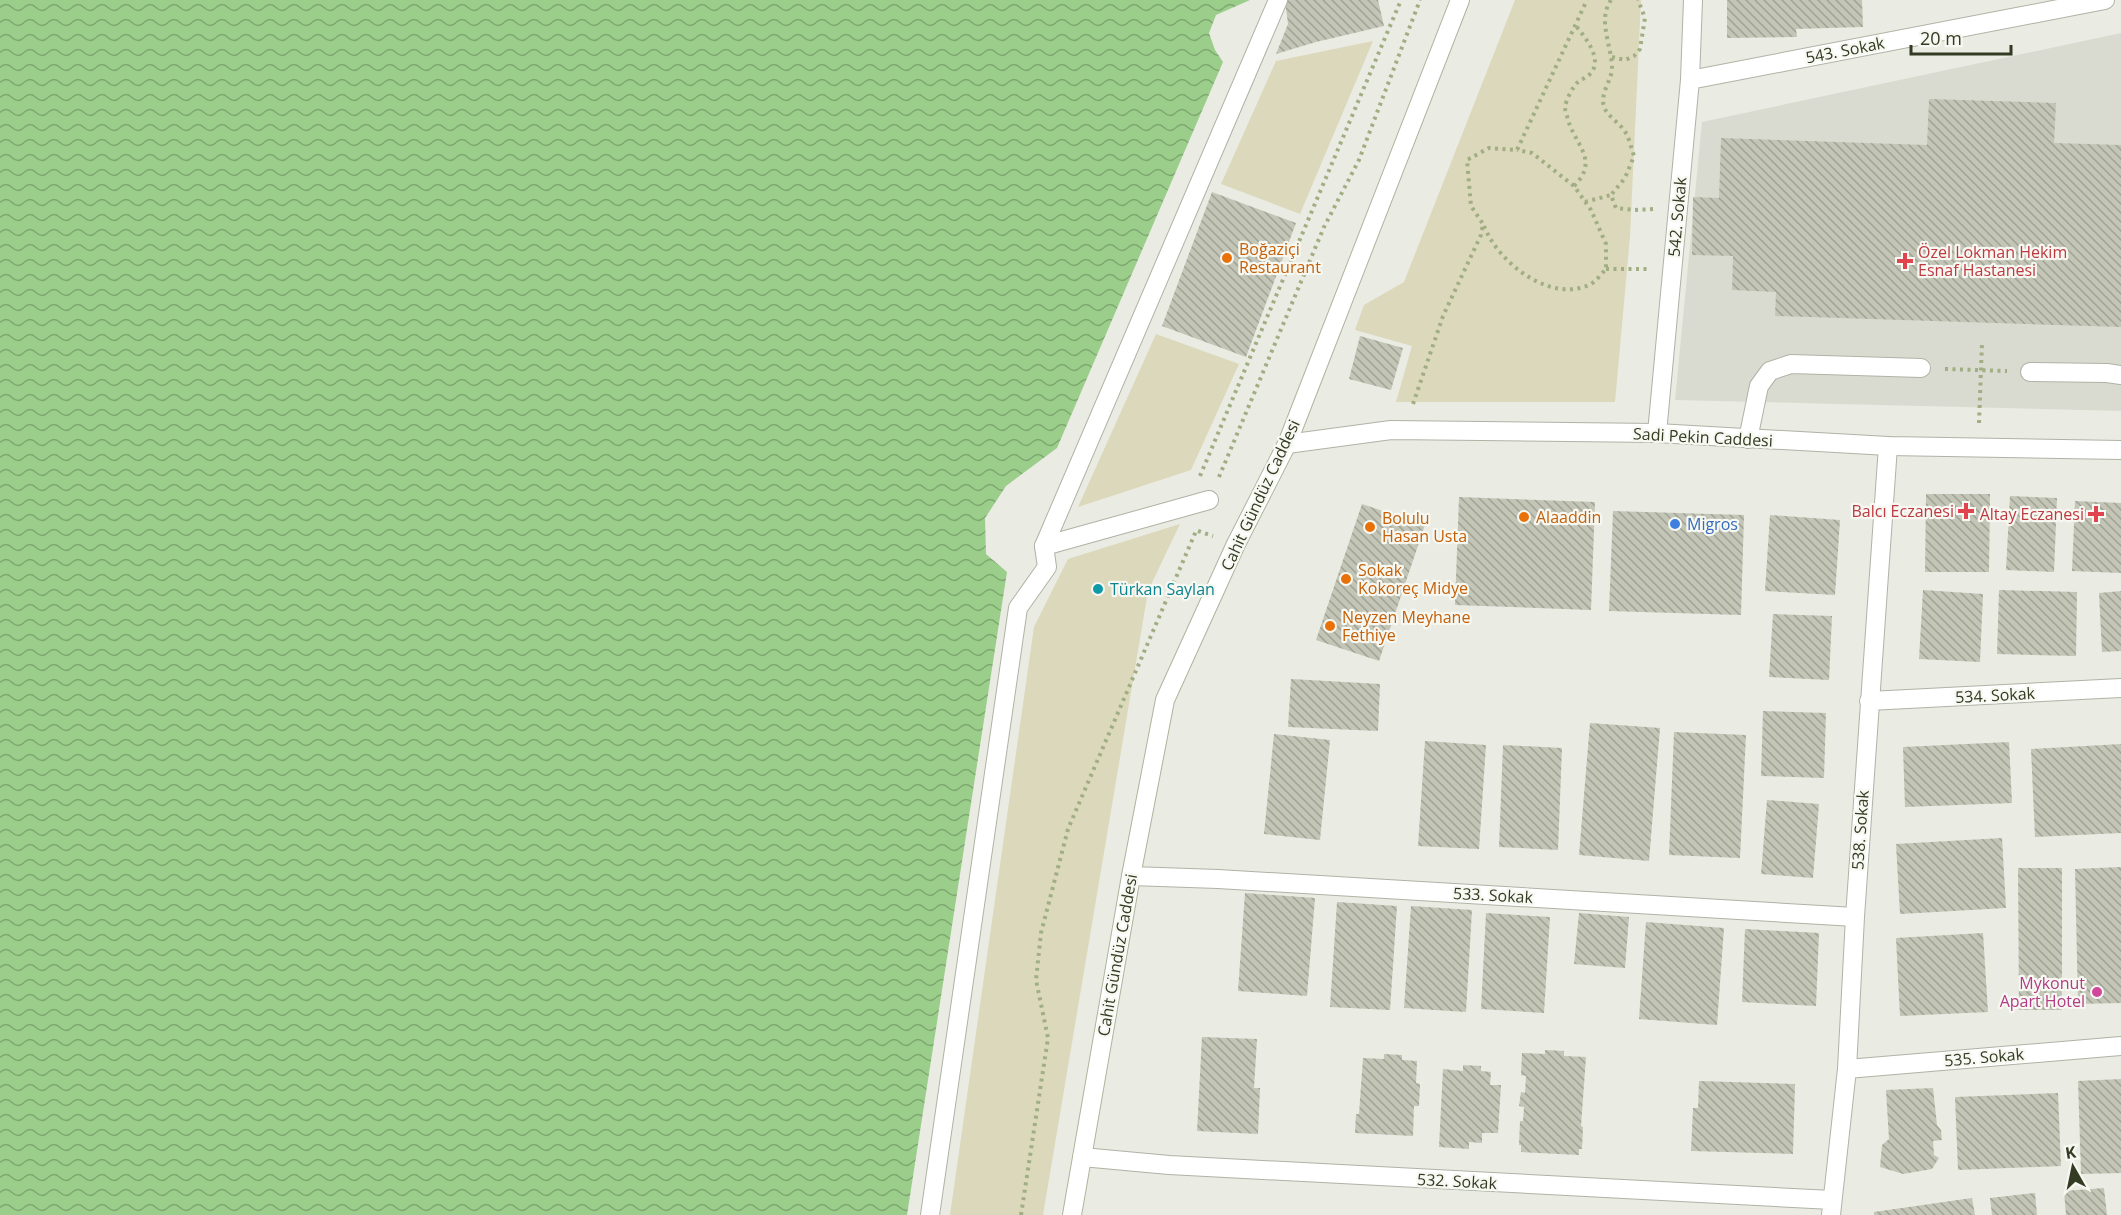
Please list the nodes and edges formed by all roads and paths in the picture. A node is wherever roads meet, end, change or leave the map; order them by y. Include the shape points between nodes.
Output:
1 (1278, 0) edge
2 (1401, 0) edge
3 (1420, 0) edge
4 (1460, 0) edge
5 (1587, 0) edge
6 (1611, 0) edge
7 (1638, 0) edge
8 (1693, 0) edge
9 (2105, 0) edge
10 (1575, 25) junction
11 (1612, 57) junction
12 (1690, 80) junction
13 (1517, 150) junction
14 (1574, 186) junction
15 (1611, 195) junction
16 (1585, 202) junction
17 (1678, 207) junction
18 (1483, 224) junction
19 (1672, 268) junction
20 (1606, 269) junction
21 (1982, 343) dead end
22 (1921, 368) joint
23 (1981, 370) junction
24 (2030, 372) joint
25 (2121, 375) edge
26 (1405, 430) junction
27 (1657, 434) junction
28 (1748, 439) junction
29 (1287, 444) junction
30 (1888, 446) junction
31 (1978, 448) junction
32 (2121, 450) edge
33 (1200, 477) dead end
34 (1209, 500) junction
35 (1044, 546) junction
36 (2121, 688) edge
37 (1869, 701) junction
38 (1131, 876) junction
39 (1855, 917) junction
40 (2121, 1046) edge
41 (1847, 1069) junction
42 (1082, 1157) junction
43 (1832, 1208) edge
44 (930, 1215) edge
45 (1022, 1215) edge
46 (1072, 1215) edge

1 - 35 street
2 - 33 path
3 - 34 path via 1359,160 1324,227
4 - 29 street, Cahit Gündüz Caddesi
5 - 10 path
6 - 11 path via 1605,27
7 - 11 path via 1645,18 1640,49 1625,60
8 - 12 street, 542. Sokak
9 - 12 street, 543. Sokak
10 - 13 path
10 - 14 path via 1590,43 1594,63 1565,107 1570,130 1586,160 1586,171
11 - 15 path via 1604,108 1623,129 1634,156 1625,178
12 - 17 street, 542. Sokak
13 - 14 path via 1532,153
13 - 18 path via 1489,148 1467,160 1471,206
14 - 16 path
15 - 16 path
15 - 17 path via 1616,208
16 - 20 path via 1606,244
17 - 19 street, 542. Sokak
18 - 20 path via 1489,240 1516,270 1544,285 1572,290 1592,285
18 - 26 path via 1443,316
19 - 20 path
19 - 27 street, 542. Sokak
21 - 23 path
22 - 23 path
22 - 28 street via 1791,364 1770,371 1759,386
23 - 24 path
23 - 31 path
24 - 25 street
26 - 27 street, Sadi Pekin Caddesi
26 - 29 street, Sadi Pekin Caddesi
27 - 28 street, Sadi Pekin Caddesi
28 - 30 street, Sadi Pekin Caddesi
29 - 38 street, Cahit Gündüz Caddesi via 1164,700
30 - 31 street, Sadi Pekin Caddesi
30 - 37 street, 538. Sokak
31 - 32 street, Sadi Pekin Caddesi
34 - 35 street
34 - 45 path via 1068,829 1041,933 1036,980 1048,1038
35 - 44 street via 1047,567 1018,608
36 - 37 street, 534. Sokak
37 - 39 street, 538. Sokak
38 - 39 street, 533. Sokak
38 - 42 street, Cahit Gündüz Caddesi
39 - 41 street, 538. Sokak
40 - 41 street, 535. Sokak
41 - 43 street, 538. Sokak
42 - 43 street, 532. Sokak
42 - 46 street, Cahit Gündüz Caddesi

